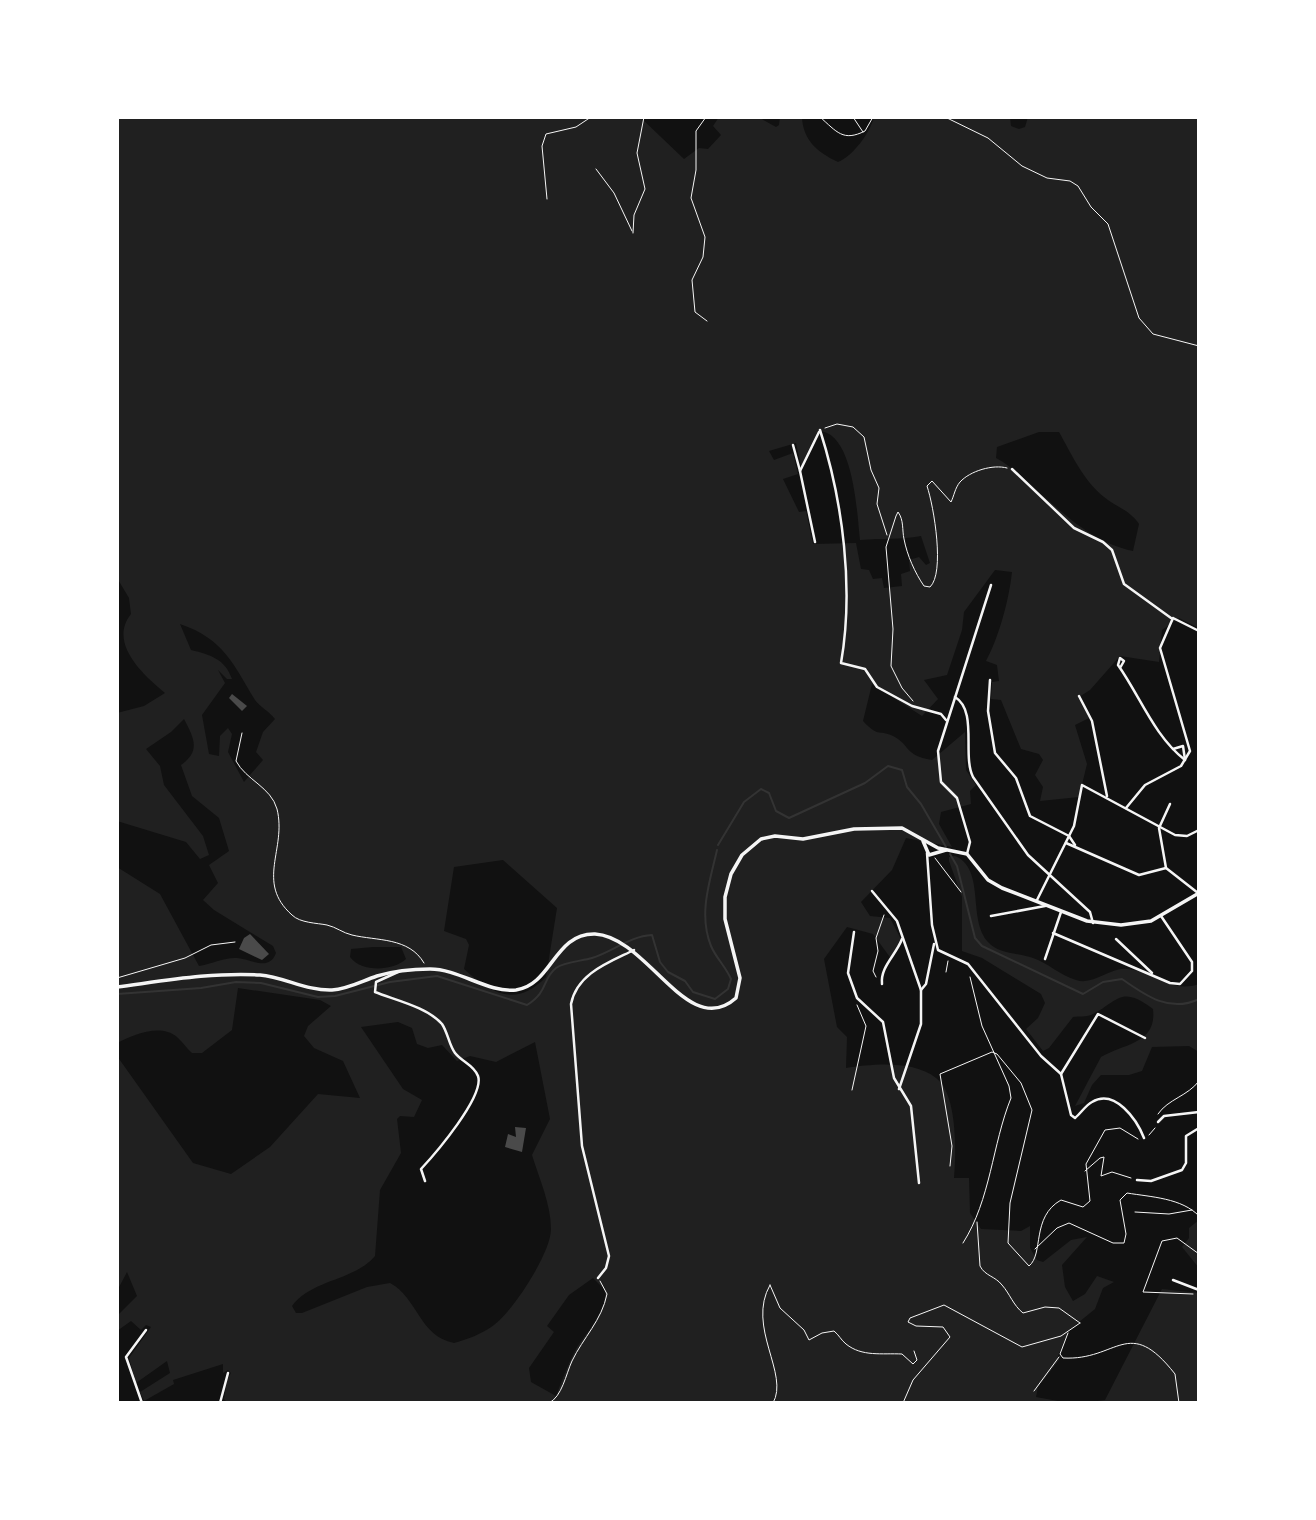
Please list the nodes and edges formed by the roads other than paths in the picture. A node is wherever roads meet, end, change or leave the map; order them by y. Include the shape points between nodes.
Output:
1 (793, 445) dead end
2 (1012, 469) road end
3 (800, 471) junction
4 (815, 542) dead end
5 (991, 585) dead end
6 (1172, 618) junction
7 (1177, 621) junction
8 (1172, 624) junction
9 (1199, 631) edge
10 (1120, 668) dead end
11 (990, 680) dead end
12 (954, 696) junction
13 (1079, 696) dead end
14 (946, 720) junction
15 (1172, 750) junction
16 (1185, 760) junction
17 (1108, 798) junction
18 (1170, 804) dead end
19 (1126, 808) junction
20 (1159, 828) junction
21 (1199, 830) edge
22 (1069, 836) junction
23 (922, 839) junction
24 (1066, 843) junction
25 (933, 845) junction
26 (1075, 845) junction
27 (926, 847) junction
28 (947, 850) junction
29 (927, 853) junction
30 (934, 854) junction
31 (967, 854) junction
32 (1166, 869) junction
33 (1050, 875) junction
34 (872, 891) dead end
35 (1198, 893) edge
36 (1036, 902) junction
37 (1045, 906) junction
38 (1061, 912) junction
39 (992, 916) dead end
40 (1161, 916) junction
41 (1094, 923) junction
42 (854, 932) dead end
43 (1053, 933) junction
44 (903, 937) junction
45 (1116, 939) dead end
46 (235, 942) dead end
47 (934, 942) junction
48 (634, 950) junction
49 (1045, 959) dead end
50 (398, 971) junction
51 (1154, 975) junction
52 (117, 978) edge
53 (881, 984) road end
54 (117, 987) edge
55 (921, 990) junction
56 (1145, 1038) dead end
57 (1061, 1074) junction
58 (899, 1089) junction
59 (1199, 1112) edge
60 (1158, 1122) road end
61 (1199, 1128) edge
62 (1144, 1138) road end
63 (1137, 1180) road end
64 (425, 1181) dead end
65 (919, 1184) dead end
66 (598, 1278) road end
67 (1173, 1280) dead end
68 (1199, 1292) edge
69 (146, 1331) dead end
70 (228, 1373) dead end
71 (142, 1403) edge
72 (220, 1403) edge

1 - 3 street
2 - 6 street via 1074,528 1112,550 1124,584
3 - 4 street
3 - 14 street via 820,430 844,542 846,631 841,663 865,669 883,691
5 - 12 street
6 - 7 street
6 - 8 street
7 - 8 street
7 - 9 street
8 - 16 street via 1160,648 1189,743
10 - 15 street
11 - 22 street via 988,711 995,754 1016,778 1030,816
12 - 14 street
12 - 33 street via 967,712 968,763 973,777 1028,855
13 - 17 street via 1092,721
14 - 31 street via 938,751 939,772 941,782 957,798 971,846
15 - 16 street
15 - 16 street via 1183,746
16 - 19 street via 1172,774 1146,786
17 - 19 street
17 - 22 street via 1082,785
18 - 20 street
19 - 20 street
20 - 21 street via 1187,836
20 - 32 street
22 - 24 street
22 - 26 street
23 - 25 main road
23 - 27 main road
23 - 48 main road via 902,828 884,827 833,831 803,839 768,837 752,844 731,874 725,897 725,919 741,984 736,998 724,1006 705,1008 685,999
24 - 26 street
24 - 33 street
25 - 27 main road
25 - 28 main road
25 - 30 main road
26 - 32 street via 1139,875
27 - 29 main road
28 - 30 main road
28 - 31 main road
29 - 30 main road
29 - 47 street
31 - 36 main road via 994,884
32 - 35 street
33 - 36 street
33 - 41 street via 1090,912
34 - 44 street via 897,921
35 - 40 main road
36 - 37 main road
37 - 38 main road
37 - 39 street
38 - 41 main road
38 - 43 street
40 - 41 main road via 1138,924
40 - 51 street via 1188,954 1192,971 1180,984
42 - 58 street via 848,974 855,996 883,1022
43 - 49 street
43 - 51 street
44 - 53 street via 880,975
44 - 55 street
45 - 51 street
46 - 52 lane via 211,945 185,958
47 - 55 street
47 - 57 street via 941,952 971,967 1041,1056
48 - 50 main road via 596,934 573,939 535,980 517,989 498,988 454,972
48 - 66 street via 593,971 577,988 571,1004 582,1146 608,1256
50 - 54 main road via 334,990 270,976 242,975
50 - 64 street via 373,987 438,1021 455,1053 479,1079 453,1133 421,1169
55 - 58 street via 921,1024
56 - 57 street via 1098,1014
57 - 62 street via 1071,1115 1075,1118 1091,1102 1114,1102 1125,1108
58 - 65 street via 911,1107
59 - 60 street via 1164,1116
61 - 63 street via 1186,1136 1182,1170 1152,1181
67 - 68 street
69 - 71 street via 126,1362
70 - 72 street

